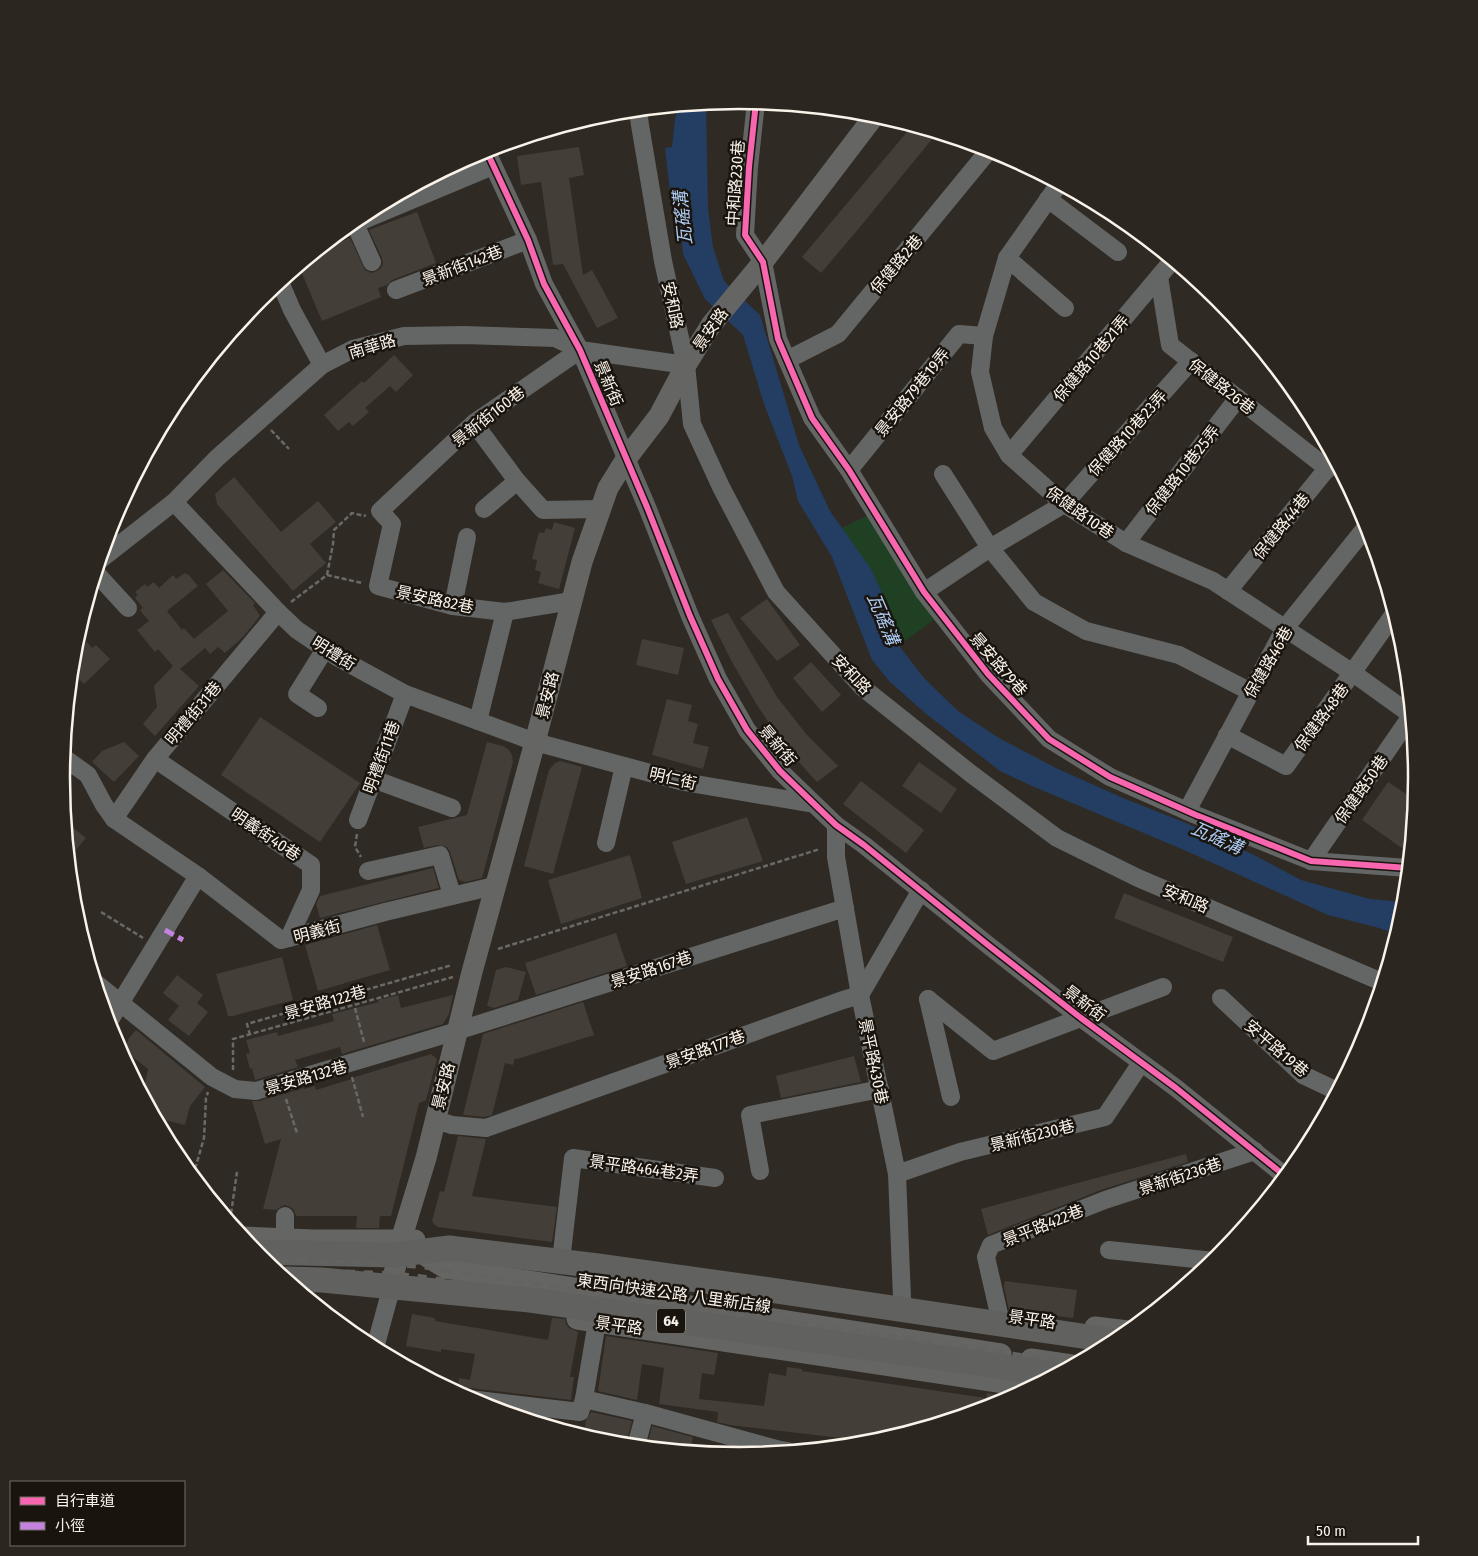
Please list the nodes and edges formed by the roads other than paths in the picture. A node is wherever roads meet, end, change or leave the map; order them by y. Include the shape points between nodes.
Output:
1 (755, 109) edge
2 (639, 117) edge
3 (869, 122) edge
4 (984, 156) edge
5 (489, 158) edge
6 (493, 166) junction
7 (1055, 189) edge
8 (1048, 199) junction
9 (386, 210) edge
10 (354, 231) edge
11 (528, 240) junction
12 (1118, 252) dead end
13 (1007, 258) junction
14 (372, 262) dead end
15 (763, 262) junction
16 (1168, 265) edge
17 (1159, 277) junction
18 (283, 289) edge
19 (396, 290) dead end
20 (1065, 308) dead end
21 (984, 336) junction
22 (580, 350) junction
23 (787, 360) junction
24 (1191, 361) junction
25 (322, 365) junction
26 (686, 365) junction
27 (1238, 398) junction
28 (474, 423) junction
29 (1009, 456) junction
30 (626, 459) junction
31 (1329, 464) edge
32 (1330, 466) edge
33 (849, 470) junction
34 (943, 474) dead end
35 (517, 481) junction
36 (174, 502) junction
37 (1064, 504) junction
38 (484, 509) dead end
39 (599, 509) junction
40 (380, 511) joint
41 (1361, 533) edge
42 (467, 537) dead end
43 (1126, 543) junction
44 (990, 548) junction
45 (109, 555) edge
46 (104, 569) edge
47 (1228, 591) junction
48 (924, 592) junction
49 (572, 601) junction
50 (453, 606) junction
51 (128, 608) dead end
52 (278, 612) junction
53 (505, 612) junction
54 (1389, 621) edge
55 (1285, 628) junction
56 (325, 649) junction
57 (1353, 673) junction
58 (1251, 692) junction
59 (405, 694) junction
60 (318, 708) dead end
61 (1404, 711) edge
62 (478, 721) junction
63 (1406, 722) edge
64 (1227, 735) junction
65 (535, 742) junction
66 (156, 759) junction
67 (70, 762) edge
68 (624, 766) junction
69 (373, 779) junction
70 (814, 804) junction
71 (452, 808) dead end
72 (1187, 811) junction
73 (114, 819) junction
74 (358, 820) road end
75 (836, 826) junction
76 (606, 842) dead end
77 (1311, 861) junction
78 (1402, 868) edge
79 (368, 871) road end
80 (198, 876) junction
81 (494, 886) junction
82 (921, 890) junction
83 (452, 895) junction
84 (845, 908) junction
85 (289, 938) junction
86 (1376, 980) edge
87 (1163, 987) dead end
88 (105, 990) edge
89 (860, 996) junction
90 (1221, 998) dead end
91 (120, 1002) junction
92 (113, 1013) edge
93 (1081, 1018) junction
94 (457, 1031) junction
95 (1141, 1063) junction
96 (880, 1089) junction
97 (1331, 1089) edge
98 (950, 1096) dead end
99 (435, 1120) junction
100 (1255, 1151) junction
101 (760, 1171) dead end
102 (1280, 1172) edge
103 (897, 1174) junction
104 (715, 1178) dead end
105 (1105, 1200) joint
106 (286, 1216) dead end
107 (253, 1237) edge
108 (285, 1239) junction
109 (397, 1247) junction
110 (1108, 1250) dead end
111 (267, 1252) edge
112 (562, 1252) junction
113 (1203, 1260) edge
114 (296, 1279) edge
115 (303, 1285) edge
116 (390, 1293) junction
117 (902, 1298) junction
118 (999, 1314) junction
119 (597, 1322) junction
120 (1116, 1330) edge
121 (1103, 1339) edge
122 (377, 1340) edge
123 (1080, 1353) edge
124 (1062, 1363) edge
125 (1045, 1373) edge
126 (1021, 1384) edge
127 (496, 1401) edge
128 (582, 1406) junction
129 (645, 1413) junction
130 (638, 1439) edge
131 (765, 1446) edge

1 - 15 street, 中和路230巷 via 745,235
2 - 26 street, 安和路 via 663,261
3 - 15 main road, 景安路
4 - 23 street, 保健路2巷 via 838,334
5 - 6 street, 景新街
6 - 9 street
6 - 11 street, 景新街
7 - 8 street, 保健路10巷
8 - 12 street
8 - 13 street, 保健路10巷
10 - 14 street
11 - 19 street, 景新街142巷
11 - 22 street, 景新街 via 544,284
13 - 20 street
13 - 21 street, 保健路10巷
15 - 23 street, 景安路79巷 via 778,339
15 - 26 main road, 景安路 via 711,325
16 - 17 street, 保健路10巷21弄
17 - 24 street, 保健路26巷 via 1170,345
17 - 29 street, 保健路10巷21弄
18 - 25 street
21 - 29 street, 保健路10巷 via 980,372 993,428
21 - 33 street, 景安路79巷19弄 via 958,334
22 - 25 street, 南華路 via 556,338 404,336 353,349
22 - 26 street, 南華路
22 - 28 street, 景新街160巷
22 - 30 street, 景新街
23 - 33 street, 景安路79巷 via 812,418
24 - 27 street, 保健路26巷
24 - 37 street, 保健路10巷23弄
25 - 36 street, 南華路 via 217,458
26 - 30 main road, 景安路 via 659,416
26 - 86 street, 安和路 via 692,424 776,592 862,688 1057,838 1138,878
27 - 31 street, 保健路26巷
27 - 43 street, 保健路10巷25弄
28 - 35 street
28 - 40 street, 景新街160巷
29 - 37 street, 保健路10巷
30 - 39 main road, 景安路
30 - 70 street, 景新街 via 718,679 747,730
32 - 47 street, 保健路44巷
33 - 48 street, 景安路79巷
34 - 44 street
35 - 38 street
35 - 39 street via 543,510
36 - 45 street, 南華路
36 - 52 street, 明禮街
37 - 43 street, 保健路10巷
37 - 44 street, 保健路10巷23弄
39 - 49 main road, 景安路
40 - 50 street, 景安路82巷 via 392,524 378,586
41 - 55 street, 保健路46巷
42 - 50 street
43 - 47 street, 保健路10巷 via 1213,581
44 - 48 street, 保健路10巷23弄
44 - 58 street via 1034,602 1086,631 1179,655
46 - 51 street
47 - 55 street, 保健路10巷
48 - 72 street, 景安路79巷 via 988,674 1049,739 1110,777
49 - 53 street, 景安路82巷
49 - 65 main road, 景安路
50 - 53 street, 景安路82巷
52 - 56 street, 明禮街
52 - 66 street, 明禮街31巷
53 - 62 street
54 - 57 street, 保健路48巷
55 - 57 street, 保健路10巷
55 - 58 street, 保健路46巷
56 - 59 street, 明禮街
56 - 60 street via 297,694
57 - 61 street, 保健路10巷
57 - 64 street, 保健路48巷 via 1286,766
58 - 64 street, 保健路46巷
59 - 62 street, 明禮街
59 - 69 street, 明禮街11巷
62 - 65 street, 明禮街
63 - 77 street, 保健路50巷
64 - 72 street, 保健路46巷
65 - 68 street, 明仁街
65 - 81 main road, 景安路
66 - 73 street, 明禮街31巷
66 - 85 street, 明義街40巷 via 311,865 311,890
67 - 73 street via 88,775
68 - 70 street, 明仁街 via 684,782
68 - 76 street
69 - 71 street
69 - 74 street, 明禮街11巷
70 - 75 street, 景新街
72 - 77 street, 景安路79巷
73 - 80 street, 明義街
75 - 82 street, 景新街
75 - 84 street, 景平路430巷 via 836,857
77 - 78 street, 景安路79巷
79 - 83 street via 440,855
80 - 85 street, 明義街 via 281,940
80 - 91 street
81 - 83 street, 明義街
81 - 94 main road, 景安路 via 467,964
82 - 89 street
82 - 93 street, 景新街
83 - 85 street, 明義街
84 - 89 street, 景平路430巷
84 - 94 street, 景安路167巷
87 - 93 street
88 - 91 street, 景安路132巷
89 - 96 street, 景平路430巷
89 - 99 street, 景安路177巷 via 486,1128
90 - 97 street, 安平路19巷 via 1303,1075
91 - 92 street
91 - 94 street, 景安路132巷 via 212,1077 235,1089 256,1091
93 - 95 street, 景新街
93 - 98 street via 993,1051 928,999
94 - 99 main road, 景安路
95 - 100 street, 景新街
95 - 103 street, 景新街230巷 via 1105,1117 960,1152
96 - 101 street via 750,1115
96 - 103 street, 景平路430巷
99 - 109 main road, 景安路
100 - 102 street, 景新街
100 - 105 street, 景新街236巷
103 - 117 street, 景平路430巷
104 - 112 street, 景平路464巷2弄 via 574,1158
105 - 118 street, 景平路422巷 via 991,1245 986,1256
106 - 108 street
107 - 108 main road, 景平路
108 - 109 main road, 景平路
109 - 111 highway, 東西向快速公路 八里新店線 / 64
109 - 112 main road, 景平路 via 450,1239
109 - 116 main road, 景安路
109 - 121 highway, bridge via 449,1248 734,1285
109 - 123 highway, 東西向快速公路 八里新店線 / 64, bridge via 523,1270
109 - 124 main road, 景平路 via 446,1268
110 - 113 street
112 - 117 main road, 景平路
114 - 125 highway, 東西向快速公路 八里新店線 / 64, bridge via 530,1300
115 - 116 main road, 景平路
116 - 119 main road, 景平路 via 423,1295
116 - 122 street, 景安路
117 - 118 main road, 景平路
118 - 120 main road, 景平路
119 - 126 main road, 景平路
119 - 128 street
127 - 128 street
128 - 129 street
129 - 130 street
129 - 131 street

